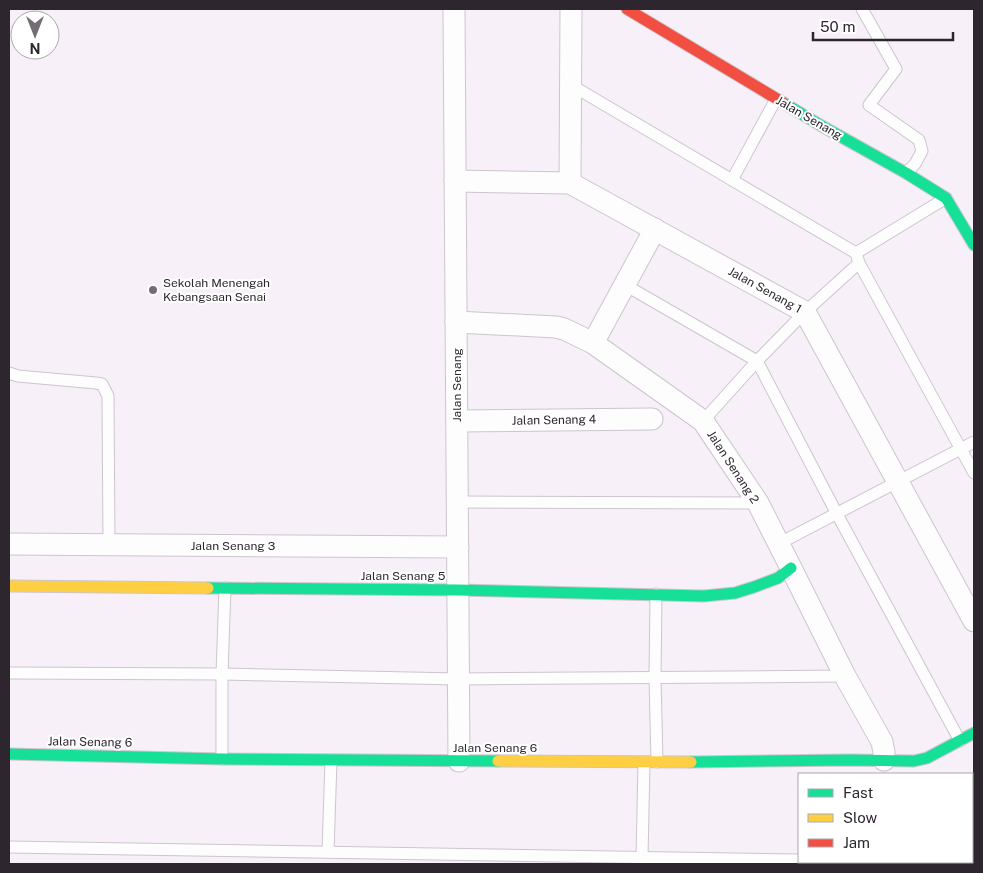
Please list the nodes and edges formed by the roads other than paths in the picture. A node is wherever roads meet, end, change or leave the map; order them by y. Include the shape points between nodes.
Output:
1 (454, 9) edge
2 (571, 9) edge
3 (626, 9) edge
4 (862, 9) edge
5 (571, 85) junction
6 (776, 99) junction
7 (906, 173) junction
8 (732, 180) junction
9 (455, 182) junction
10 (570, 183) junction
11 (946, 198) junction
12 (655, 229) junction
13 (974, 245) edge
14 (857, 258) junction
15 (625, 285) junction
16 (806, 312) junction
17 (456, 322) junction
18 (593, 343) junction
19 (757, 361) junction
20 (9, 373) edge
21 (652, 419) dead end
22 (457, 421) junction
23 (703, 421) junction
24 (974, 442) edge
25 (961, 449) junction
26 (974, 474) edge
27 (898, 482) junction
28 (457, 502) junction
29 (758, 503) junction
30 (836, 514) junction
31 (9, 544) edge
32 (778, 544) junction
33 (109, 545) junction
34 (458, 547) junction
35 (792, 568) junction
36 (9, 586) edge
37 (225, 588) junction
38 (458, 590) junction
39 (656, 594) junction
40 (974, 621) edge
41 (9, 673) edge
42 (222, 674) junction
43 (845, 676) junction
44 (655, 678) junction
45 (458, 679) junction
46 (974, 733) edge
47 (960, 741) junction
48 (9, 754) edge
49 (222, 759) junction
50 (331, 760) junction
51 (850, 760) junction
52 (884, 760) junction
53 (459, 761) junction
54 (644, 762) junction
55 (657, 762) junction
56 (850, 773) edge
57 (9, 847) edge
58 (328, 852) junction
59 (642, 857) junction
60 (798, 860) edge

1 - 9 street, Jalan Senang
2 - 5 street
3 - 6 street, Jalan Senang
4 - 7 lane via 896,70 870,105 919,140 922,151
5 - 8 lane
5 - 10 street
6 - 7 street, Jalan Senang
6 - 8 lane
7 - 11 street, Jalan Senang
8 - 14 lane
9 - 10 street, Jalan Senang 1
9 - 17 street, Jalan Senang
10 - 12 street, Jalan Senang 1
11 - 13 street, Jalan Senang
11 - 14 lane
12 - 15 street
12 - 16 street, Jalan Senang 1
14 - 16 lane
14 - 25 lane
15 - 18 street
15 - 19 lane
16 - 19 lane
16 - 27 street, Jalan Senang 1
17 - 18 street, Jalan Senang 2 via 556,327
17 - 22 street, Jalan Senang
18 - 23 street, Jalan Senang 2
19 - 23 lane
19 - 30 lane
20 - 33 lane via 102,384 108,396
21 - 22 street, Jalan Senang 4
22 - 28 street, Jalan Senang
23 - 29 street, Jalan Senang 2
24 - 25 lane
25 - 26 lane
25 - 27 lane
27 - 30 lane
27 - 40 street, Jalan Senang 1
28 - 29 lane
28 - 34 street, Jalan Senang
29 - 32 street, Jalan Senang 2
30 - 32 lane
30 - 47 lane
31 - 33 street, Jalan Senang 3
32 - 35 street, Jalan Senang 2
33 - 34 street, Jalan Senang 3
34 - 38 street, Jalan Senang
35 - 39 street, Jalan Senang 5 via 778,578 735,593 704,596
35 - 43 street, Jalan Senang 2
36 - 37 street, Jalan Senang 5
37 - 38 street, Jalan Senang 5
37 - 42 lane
38 - 39 street, Jalan Senang 5
38 - 45 street, Jalan Senang
39 - 44 lane
41 - 42 lane
42 - 45 lane
42 - 49 lane
43 - 44 lane
43 - 52 street, Jalan Senang 2 via 882,742
44 - 45 lane
44 - 55 lane
45 - 53 street, Jalan Senang
46 - 47 street, Jalan Senang 6
47 - 52 street, Jalan Senang 6 via 927,758
48 - 49 street, Jalan Senang 6
49 - 50 street, Jalan Senang 6
50 - 53 street, Jalan Senang 6
50 - 58 lane
51 - 52 street, Jalan Senang 6
51 - 55 street, Jalan Senang 6
51 - 56 lane
53 - 54 street, Jalan Senang 6
54 - 55 street, Jalan Senang 6
54 - 59 lane
57 - 58 lane
58 - 59 lane
59 - 60 lane

